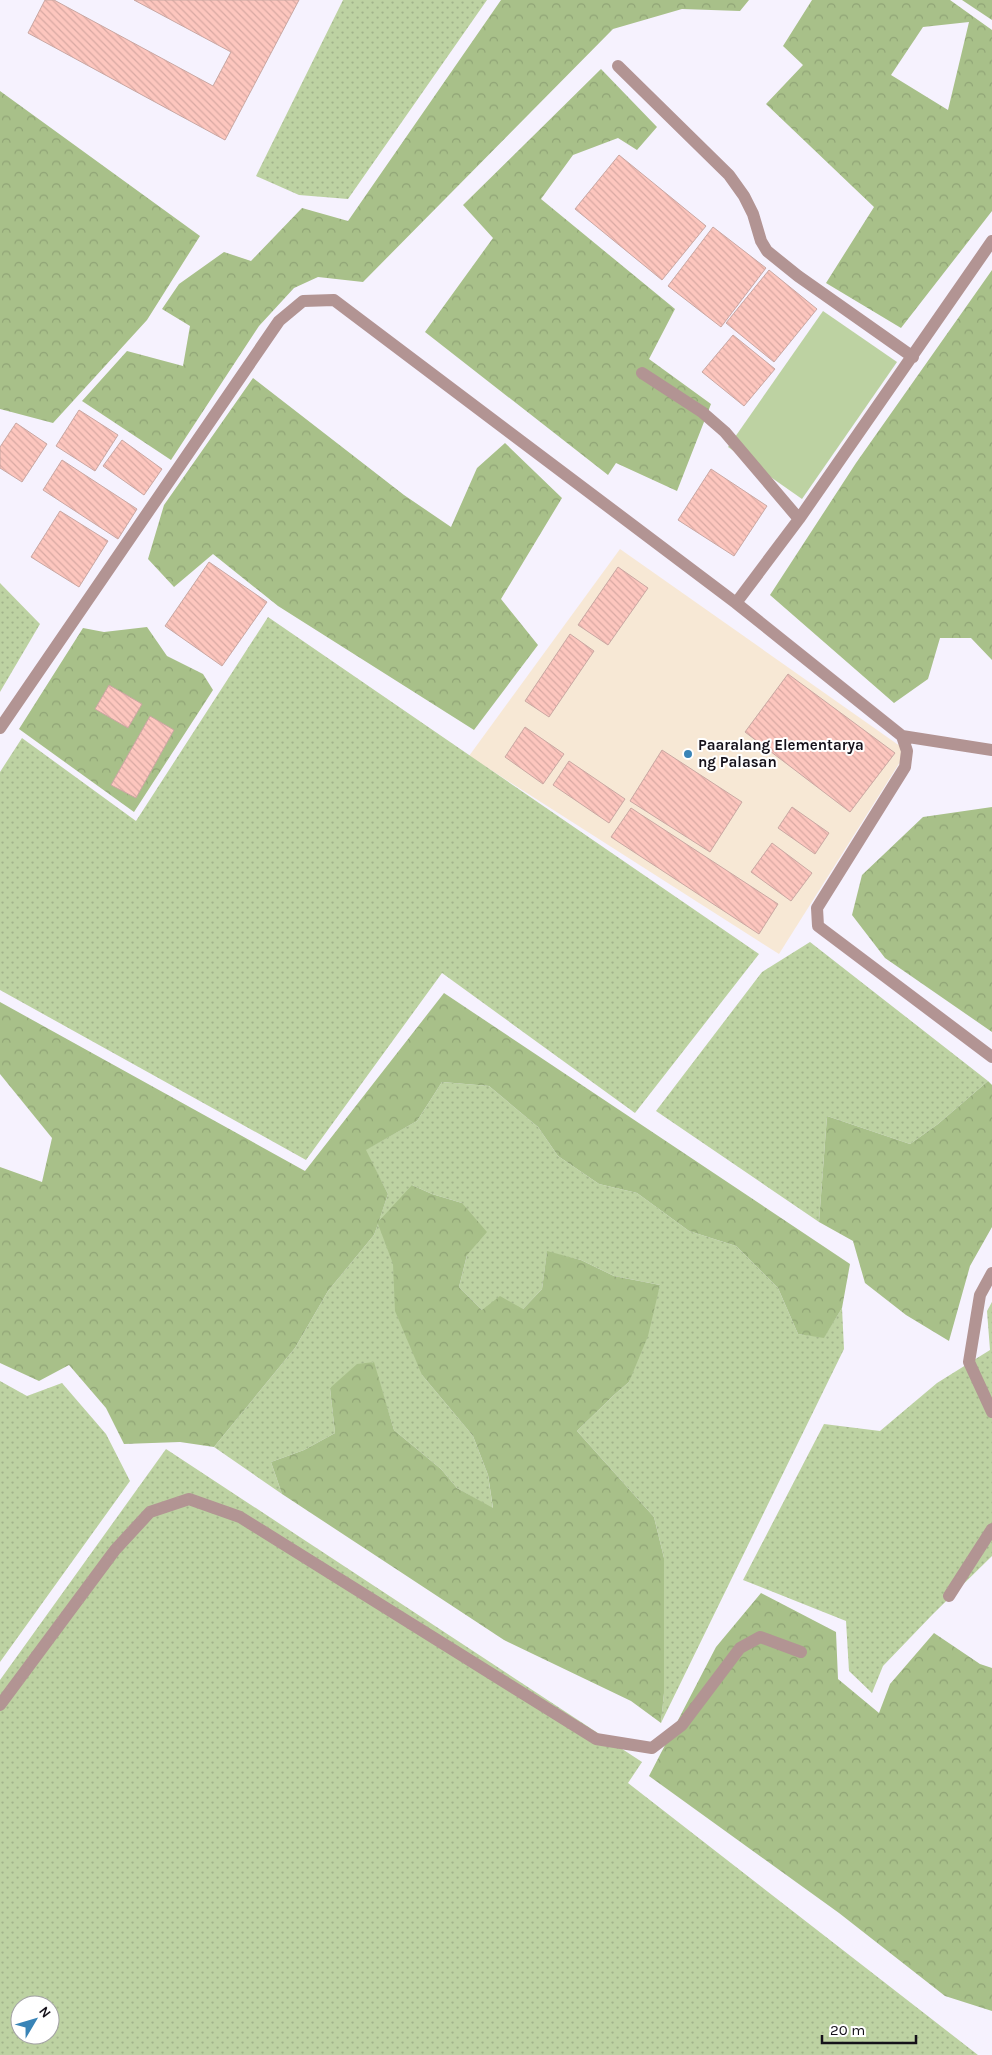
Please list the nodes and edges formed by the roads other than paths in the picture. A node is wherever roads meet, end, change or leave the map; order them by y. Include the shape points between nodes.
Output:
1 (618, 66) dead end
2 (992, 241) edge
3 (912, 356) junction
4 (642, 373) dead end
5 (799, 519) junction
6 (736, 603) junction
7 (0, 728) edge
8 (902, 736) junction
9 (992, 750) edge
10 (992, 1057) edge
11 (992, 1273) edge
12 (992, 1412) edge
13 (992, 1529) edge
14 (949, 1596) dead end
15 (801, 1652) dead end
16 (0, 1705) edge

1 - 3 street via 729,175 753,214 767,251
2 - 3 street
3 - 5 street
4 - 5 street via 702,412 724,432
5 - 6 street
6 - 7 street via 334,300 303,301 279,321
6 - 8 street
8 - 9 street
8 - 10 street via 907,751 905,767 817,908 818,926
11 - 12 street via 980,1295 969,1362
13 - 14 street
15 - 16 street via 760,1637 740,1648 682,1725 652,1748 596,1740 240,1516 189,1499 150,1512 115,1550

